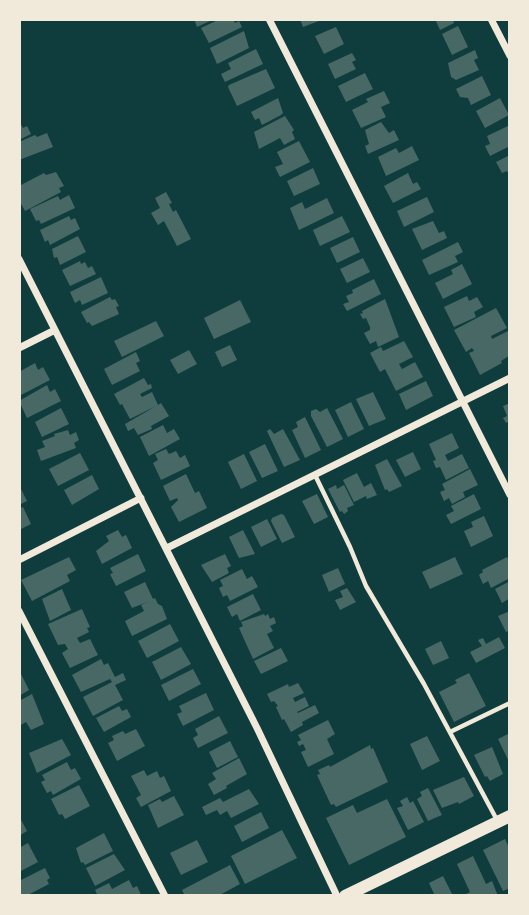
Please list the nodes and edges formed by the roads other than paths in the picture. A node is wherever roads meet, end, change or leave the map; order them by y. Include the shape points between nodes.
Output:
1 (269, 19) edge
2 (491, 19) edge
3 (510, 56) edge
4 (19, 258) edge
5 (55, 330) junction
6 (19, 348) edge
7 (510, 378) edge
8 (462, 401) junction
9 (315, 475) junction
10 (510, 495) edge
11 (141, 498) junction
12 (167, 548) junction
13 (19, 560) edge
14 (19, 611) edge
15 (510, 703) edge
16 (450, 732) junction
17 (504, 819) edge
18 (165, 896) edge
19 (337, 896) edge
20 (345, 896) edge

1 - 8 street
2 - 3 street
4 - 5 street
5 - 6 street
5 - 11 street
7 - 8 street
8 - 9 street
8 - 10 street
9 - 12 street
9 - 16 lane via 366,586
11 - 12 street
11 - 13 street
12 - 19 street
14 - 18 street
15 - 16 lane
16 - 17 lane
17 - 20 main road

